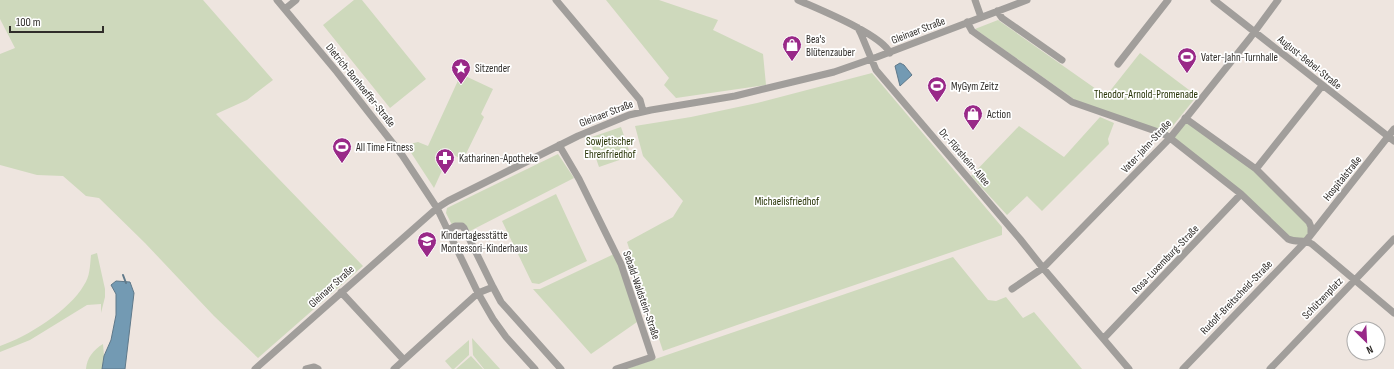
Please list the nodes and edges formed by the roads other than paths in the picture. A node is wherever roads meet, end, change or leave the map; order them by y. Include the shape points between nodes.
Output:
1 (278, 0) edge
2 (296, 0) edge
3 (556, 0) edge
4 (798, 0) edge
5 (975, 0) edge
6 (1027, 0) edge
7 (1168, 0) edge
8 (1214, 0) edge
9 (1278, 0) edge
10 (285, 9) junction
11 (997, 11) junction
12 (981, 17) junction
13 (968, 22) junction
14 (858, 28) junction
15 (1254, 31) junction
16 (890, 53) junction
17 (872, 60) junction
18 (1062, 60) dead end
19 (1118, 64) dead end
20 (1322, 86) junction
21 (643, 111) junction
22 (1185, 118) junction
23 (1394, 129) edge
24 (1170, 138) junction
25 (1391, 139) edge
26 (559, 145) junction
27 (1256, 169) junction
28 (1241, 194) junction
29 (437, 208) junction
30 (448, 230) junction
31 (1311, 234) junction
32 (1394, 239) edge
33 (1306, 241) junction
34 (1043, 268) junction
35 (1355, 279) junction
36 (493, 287) junction
37 (1012, 290) dead end
38 (341, 292) junction
39 (478, 293) junction
40 (1394, 313) edge
41 (1104, 338) junction
42 (404, 360) junction
43 (255, 369) edge
44 (306, 369) edge
45 (318, 369) edge
46 (394, 369) edge
47 (535, 369) edge
48 (561, 369) edge
49 (616, 369) edge
50 (1129, 369) edge
51 (1183, 369) edge
52 (1270, 369) edge

1 - 10 street, Dietrich-Bonhoeffer-Straße
2 - 10 street
3 - 21 street via 640,100
4 - 14 street
5 - 12 street
6 - 11 street, Gleinaer Straße
7 - 19 street
8 - 15 street, August-Bebel-Straße
9 - 15 street, Vater-Jahn-Straße
10 - 29 street, Dietrich-Bonhoeffer-Straße via 389,138
11 - 12 street, Gleinaer Straße
11 - 18 street via 1002,18
12 - 13 street, Gleinaer Straße
13 - 16 street, Gleinaer Straße
13 - 24 street via 972,31 1072,102
14 - 16 street via 888,48
14 - 17 street, Dr.-Flörsheim-Allee
15 - 20 street, August-Bebel-Straße
15 - 22 street, Vater-Jahn-Straße
16 - 17 street, Gleinaer Straße
17 - 21 street, Gleinaer Straße via 823,75 735,96
17 - 34 street, Dr.-Flörsheim-Allee via 876,70
20 - 25 street, August-Bebel-Straße
20 - 27 street
21 - 26 street, Gleinaer Straße
22 - 24 street, Vater-Jahn-Straße
22 - 27 street
23 - 25 street, Hospitalstraße
24 - 28 street
24 - 34 street, Vater-Jahn-Straße
25 - 31 street, Hospitalstraße
26 - 29 street, Gleinaer Straße
26 - 49 street, Sebald-Waldstein-Straße via 579,179 621,264 652,357
27 - 31 street via 1309,222
28 - 33 street via 1288,239 1294,242
28 - 41 street, Rosa-Luxemburg-Straße
29 - 30 street, Dietrich-Bonhoeffer-Straße
29 - 38 street, Gleinaer Straße
30 - 36 street via 459,226 464,228
30 - 39 street, Dietrich-Bonhoeffer-Straße
31 - 33 street, Hospitalstraße
32 - 35 street
33 - 35 street
33 - 51 street, Rudolf-Breitscheid-Straße
34 - 37 street, Vater-Jahn-Straße
34 - 41 street, Dr.-Flörsheim-Allee
35 - 40 street, Schützenplatz
35 - 52 street, Schützenplatz
36 - 39 street
36 - 48 street via 501,302
38 - 42 street
38 - 43 street, Gleinaer Straße
39 - 42 street
39 - 47 street, Dietrich-Bonhoeffer-Straße via 499,328
41 - 50 street, Dr.-Flörsheim-Allee
42 - 46 street
44 - 45 street

